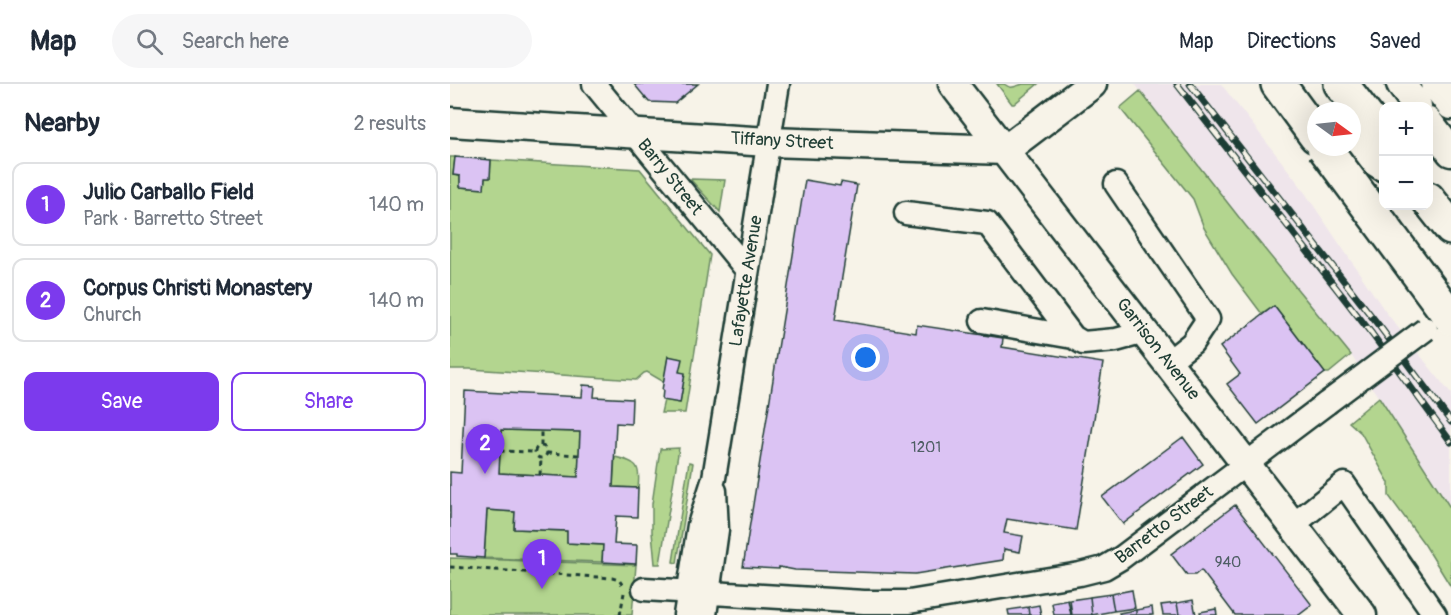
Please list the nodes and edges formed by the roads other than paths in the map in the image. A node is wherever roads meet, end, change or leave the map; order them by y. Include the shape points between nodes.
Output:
1 (594, 84) edge
2 (778, 84) edge
3 (953, 84) edge
4 (1278, 84) edge
5 (1292, 84) edge
6 (1341, 84) edge
7 (1349, 84) edge
8 (1401, 84) edge
9 (1435, 84) edge
10 (1087, 88) edge
11 (1414, 102) edge
12 (1307, 105) edge
13 (1451, 105) edge
14 (450, 122) edge
15 (1307, 124) edge
16 (1379, 128) edge
17 (1433, 129) edge
18 (634, 134) junction
19 (1379, 135) edge
20 (770, 142) junction
21 (1005, 150) junction
22 (1451, 152) edge
23 (1361, 153) edge
24 (1330, 156) edge
25 (1346, 156) edge
26 (1379, 164) edge
27 (1116, 184) dead end
28 (1433, 206) edge
29 (906, 213) dead end
30 (1451, 230) edge
31 (747, 270) junction
32 (1451, 296) edge
33 (1451, 311) edge
34 (982, 321) dead end
35 (1438, 324) edge
36 (1145, 332) junction
37 (1073, 337) junction
38 (1168, 362) junction
39 (1246, 464) junction
40 (1293, 525) junction
41 (644, 589) dead end
42 (700, 600) edge
43 (685, 615) edge
44 (1362, 615) edge
45 (1436, 615) edge

1 - 18 street, Barry Street
2 - 20 street, Lafayette Avenue
3 - 21 main road, Garrison Avenue
4 - 15 highway
5 - 12 main road
6 - 19 highway
7 - 16 main road
8 - 11 main road
9 - 13 main road
10 - 21 main road
14 - 18 main road, Tiffany Street
17 - 22 main road
18 - 20 main road, Tiffany Street
18 - 31 street, Barry Street
20 - 21 main road, Tiffany Street
20 - 31 street, Lafayette Avenue
21 - 36 main road, Garrison Avenue
23 - 26 main road
24 - 35 highway, bridge
25 - 32 main road
27 - 38 street via 1208,319 1192,343
28 - 30 highway
29 - 37 street via 987,223
31 - 42 street, Lafayette Avenue via 714,478 717,530
33 - 35 street, Barretto Street
34 - 37 street
35 - 39 street, Barretto Street, bridge
36 - 37 street via 1083,343
36 - 38 main road, Garrison Avenue
38 - 39 main road, Garrison Avenue
39 - 40 main road, Garrison Avenue
39 - 42 street, Barretto Street via 1121,558 1104,568 1080,574 909,602
40 - 44 main road, Garrison Avenue
40 - 45 street via 1344,484
41 - 42 street, Barretto Street
42 - 43 street, Lafayette Avenue

